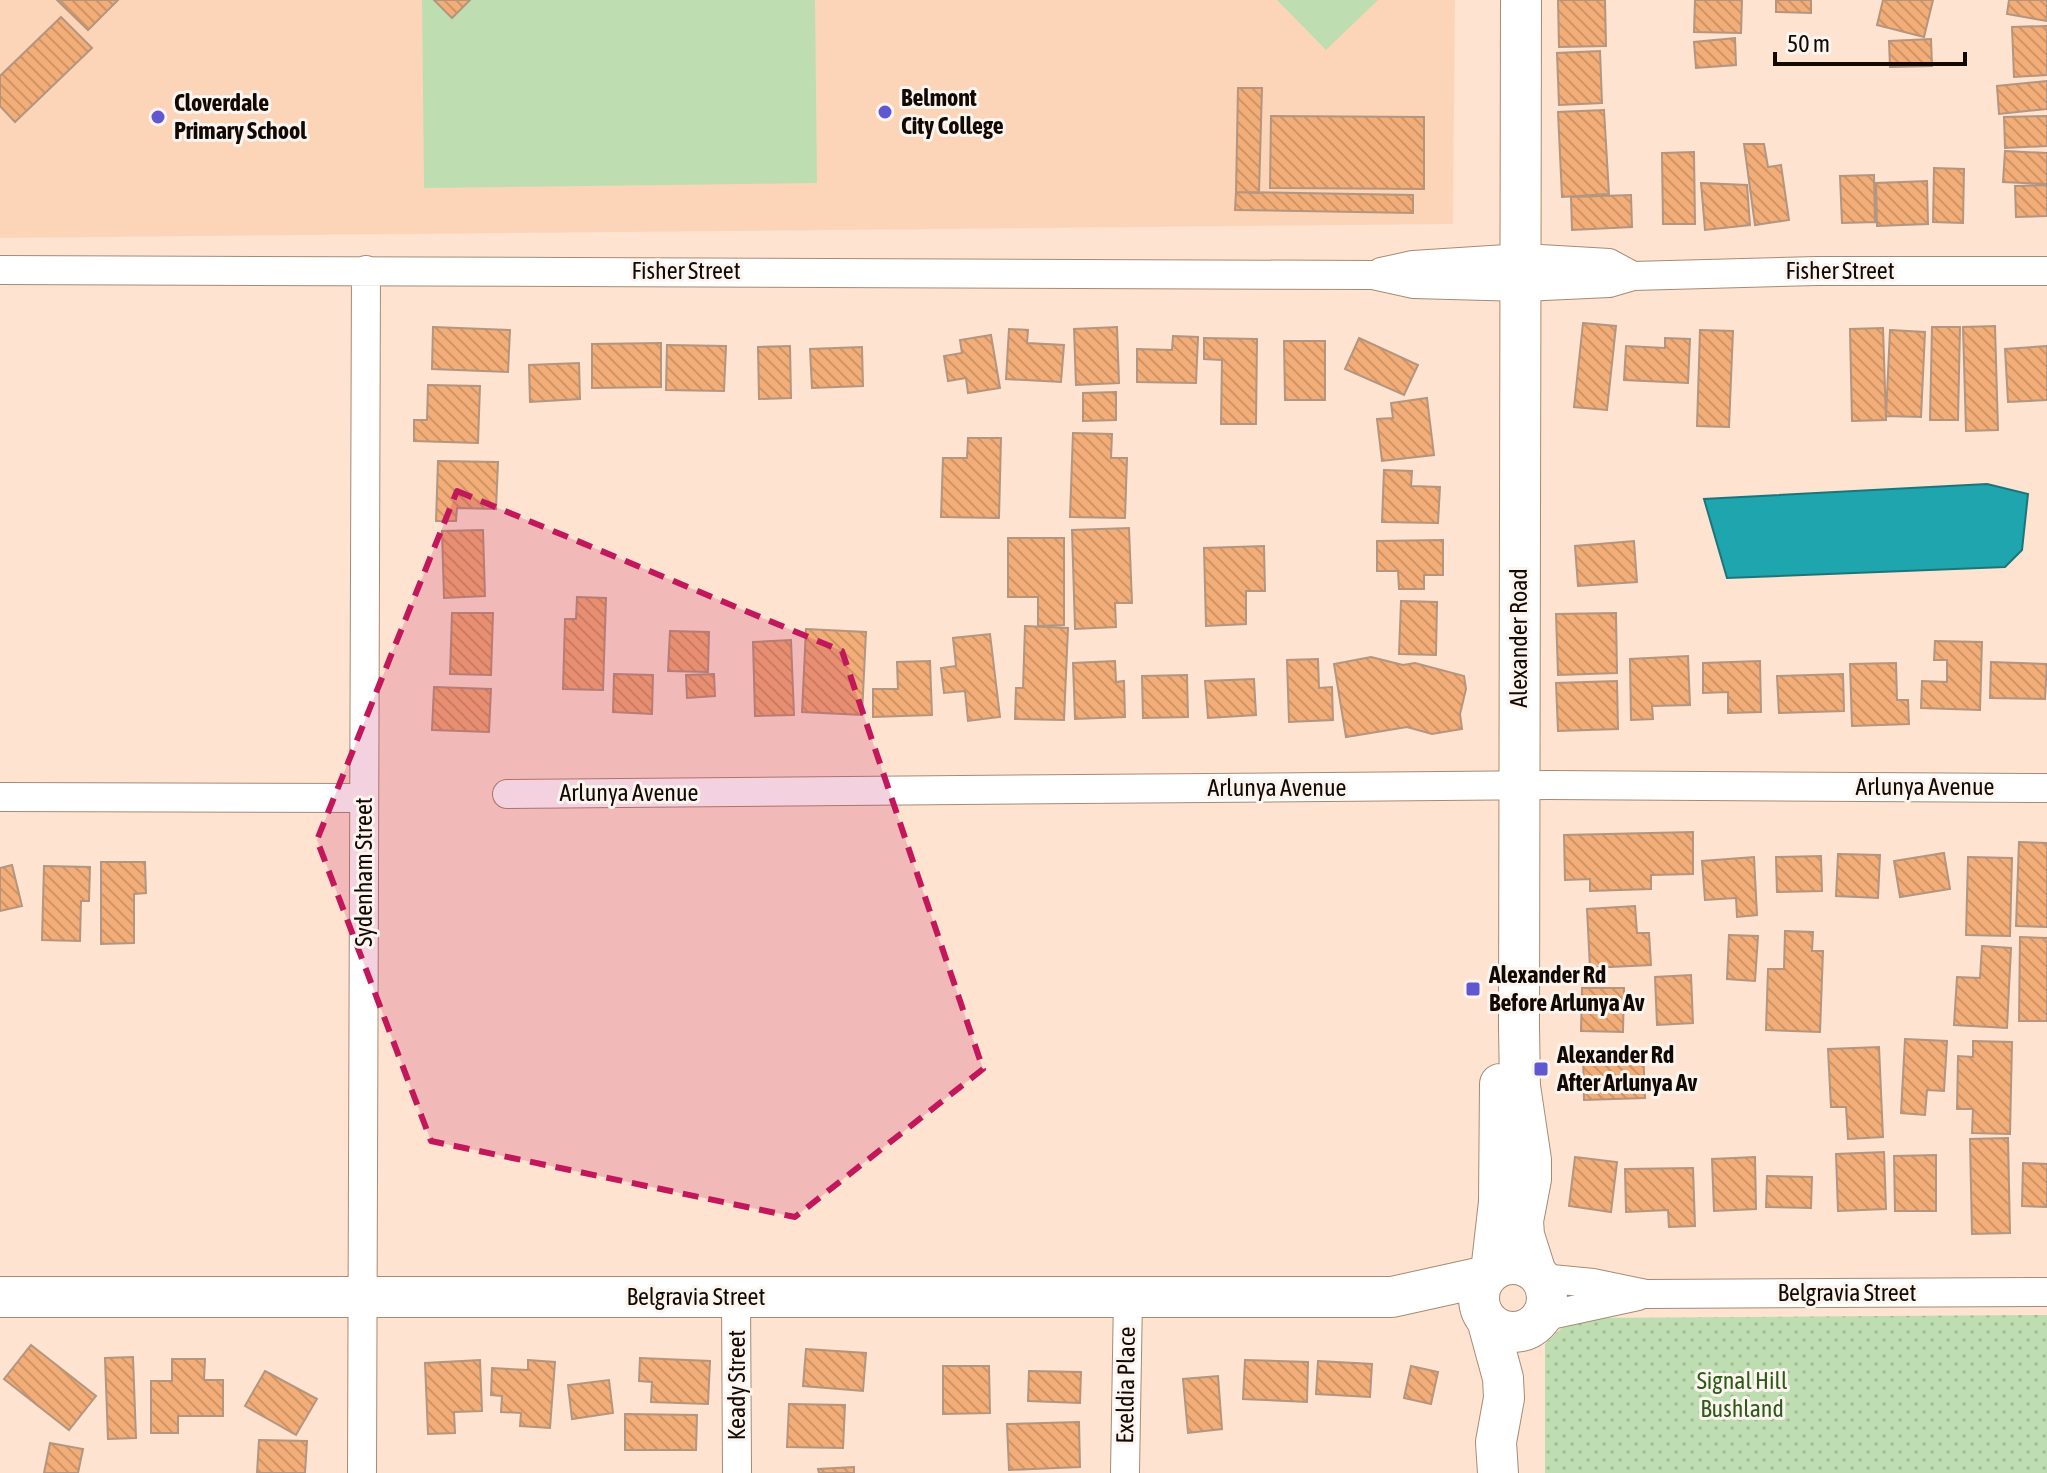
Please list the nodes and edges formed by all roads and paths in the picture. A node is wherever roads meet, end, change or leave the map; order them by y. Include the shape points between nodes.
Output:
1 (1497, 0) edge
2 (1521, 0) edge
3 (0, 270) edge
4 (366, 270) junction
5 (2047, 271) edge
6 (1511, 272) junction
7 (1509, 786) junction
8 (2047, 788) edge
9 (507, 794) dead end
10 (0, 797) edge
11 (364, 798) junction
12 (1489, 1274) junction
13 (1538, 1275) junction
14 (2047, 1292) edge
15 (1646, 1294) junction
16 (362, 1296) junction
17 (0, 1297) edge
18 (736, 1297) junction
19 (1128, 1297) junction
20 (1392, 1297) junction
21 (1486, 1320) junction
22 (1536, 1322) junction
23 (362, 1473) edge
24 (737, 1473) edge
25 (1125, 1473) edge
26 (1498, 1473) edge
27 (1523, 1473) edge

1 - 6 main road, Alexander Road
2 - 6 main road, Alexander Road
3 - 4 street, Fisher Street
4 - 6 street, Fisher Street via 1373,275 1414,284
4 - 11 street, Sydenham Street
5 - 6 street, Fisher Street via 1633,276 1609,263
6 - 7 main road, Alexander Road
7 - 8 street, Arlunya Avenue
7 - 9 street, Arlunya Avenue
7 - 12 main road, Alexander Road via 1499,1202
7 - 13 main road, Alexander Road via 1520,1086 1531,1160 1523,1221
10 - 11 street
11 - 16 street, Sydenham Street
12 - 13 main road via 1518,1264
12 - 20 main road, Belgravia Street
12 - 21 main road via 1478,1296
13 - 15 street, Belgravia Street
13 - 22 main road via 1547,1298
14 - 15 street, Belgravia Street
15 - 22 street, Belgravia Street
16 - 17 main road, Belgravia Street
16 - 18 main road, Belgravia Street
16 - 23 street, Sydenham Street
18 - 19 main road, Belgravia Street
18 - 24 street, Keady Street
19 - 20 main road, Belgravia Street
19 - 25 street, Exeldia Place
20 - 21 main road, Belgravia Street
21 - 22 main road via 1509,1333
21 - 26 main road via 1503,1378
22 - 27 main road

